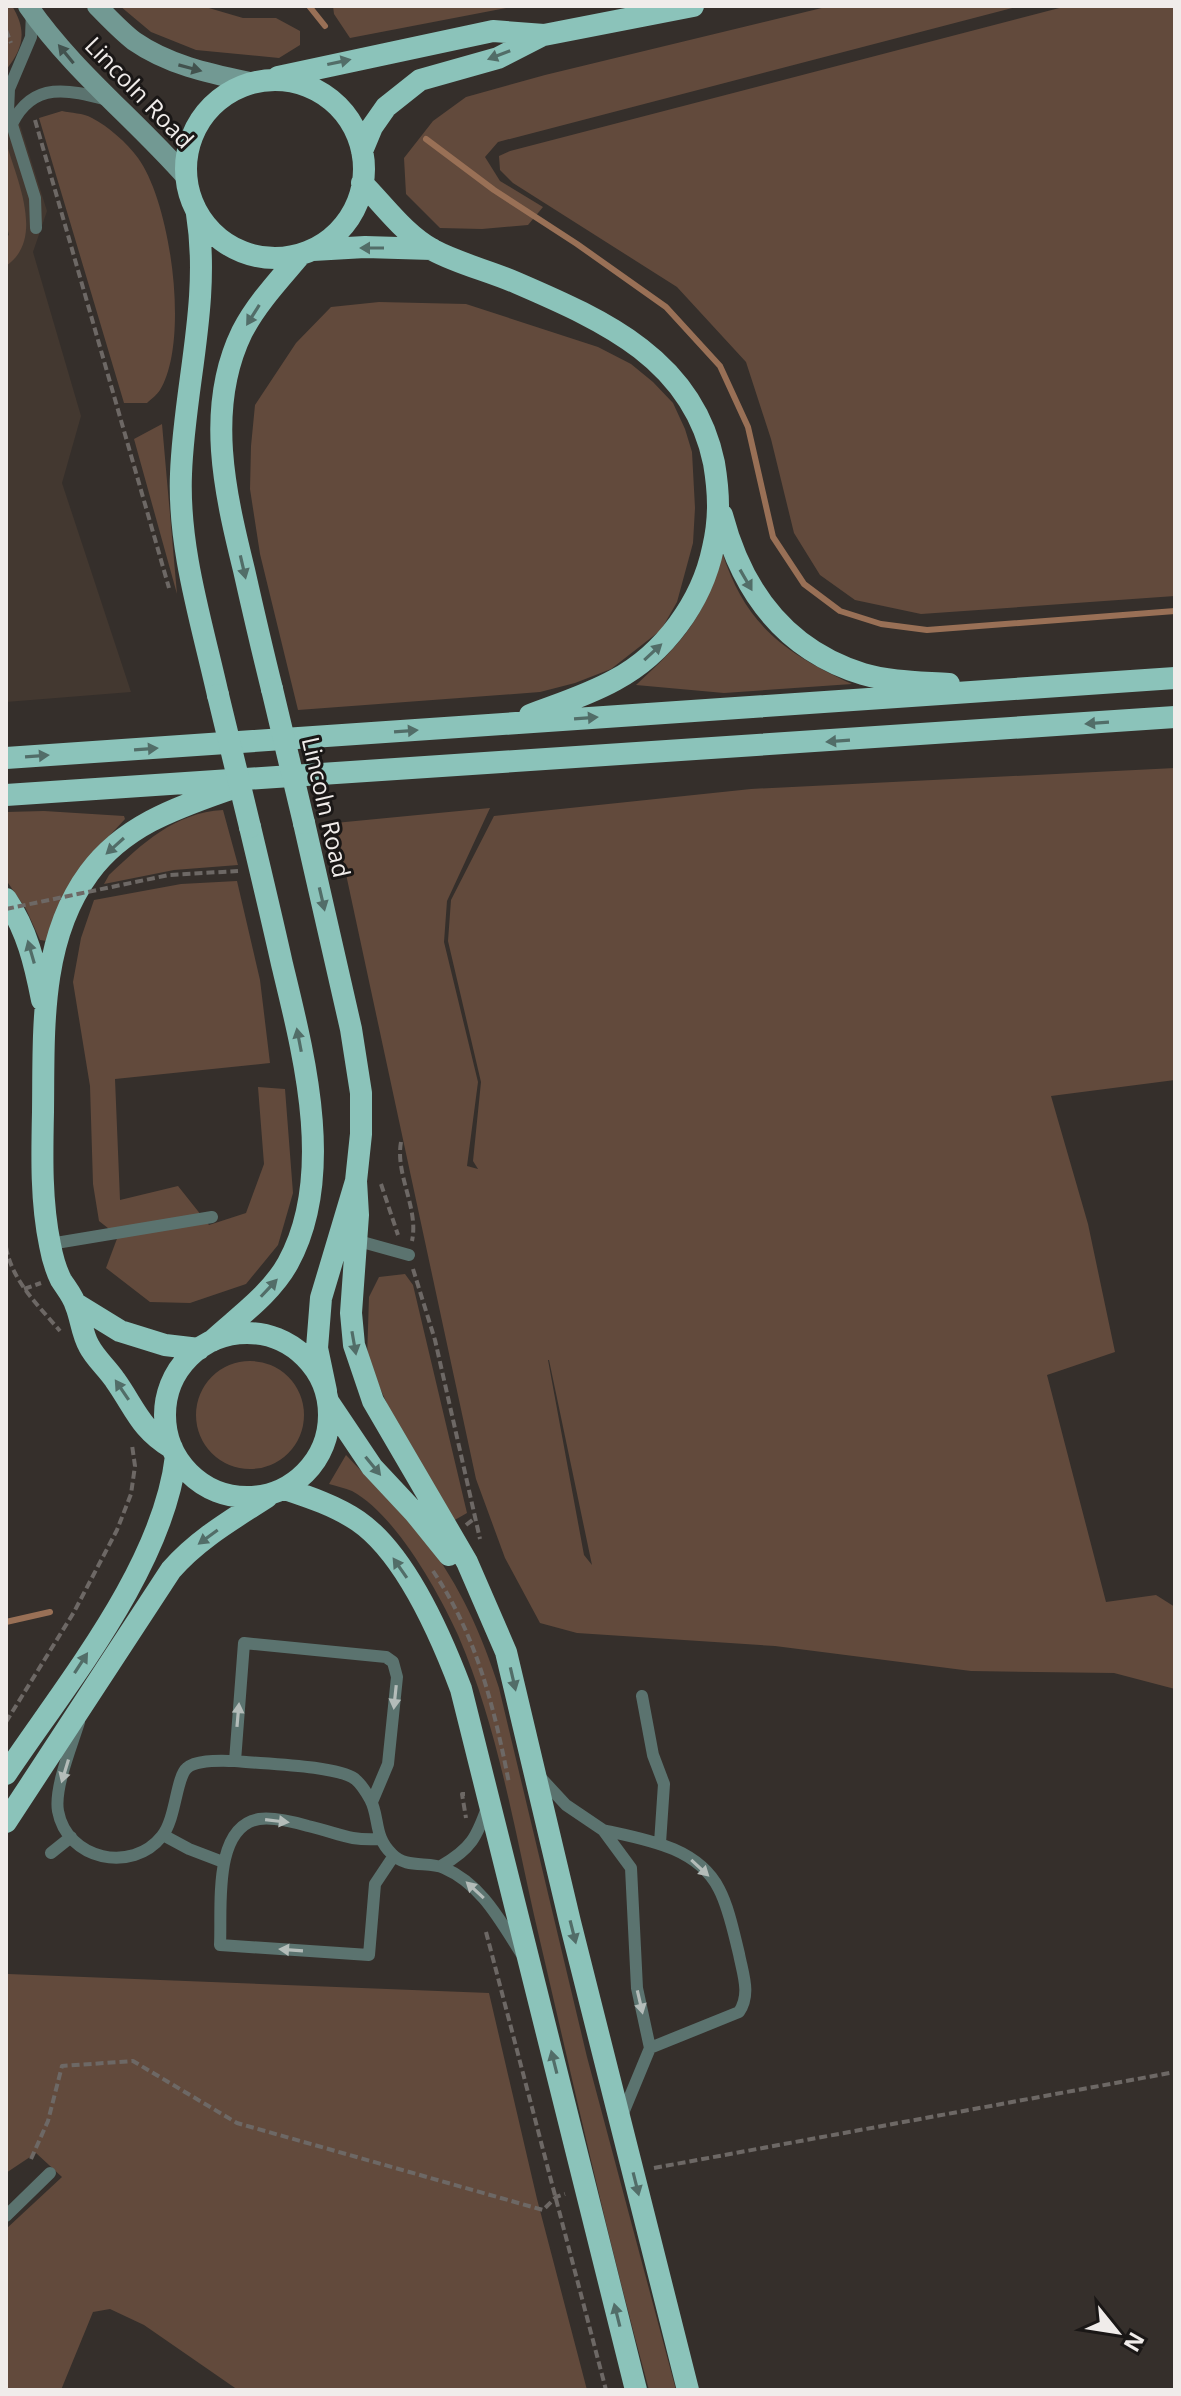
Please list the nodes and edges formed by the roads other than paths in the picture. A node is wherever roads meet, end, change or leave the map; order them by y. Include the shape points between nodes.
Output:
1 (97, 6) edge
2 (693, 6) edge
3 (30, 9) edge
4 (544, 35) junction
5 (259, 82) junction
6 (108, 100) junction
7 (12, 124) junction
8 (362, 151) junction
9 (186, 177) junction
10 (362, 183) junction
11 (196, 211) junction
12 (36, 228) dead end
13 (432, 249) junction
14 (306, 252) junction
15 (719, 507) junction
16 (1175, 678) edge
17 (1015, 690) junction
18 (1175, 717) edge
19 (509, 723) junction
20 (6, 758) edge
21 (260, 778) junction
22 (6, 795) edge
23 (6, 899) edge
24 (44, 1009) junction
25 (356, 1181) junction
26 (212, 1217) dead end
27 (355, 1240) junction
28 (50, 1244) junction
29 (409, 1255) road end
30 (76, 1304) junction
31 (206, 1345) junction
32 (327, 1397) junction
33 (174, 1452) junction
34 (279, 1491) junction
35 (487, 1606) junction
36 (87, 1696) junction
37 (642, 1696) dead end
38 (235, 1761) junction
39 (534, 1770) junction
40 (6, 1774) edge
41 (372, 1802) junction
42 (489, 1802) junction
43 (6, 1822) edge
44 (603, 1830) junction
45 (163, 1835) junction
46 (71, 1837) junction
47 (380, 1839) junction
48 (660, 1843) junction
49 (51, 1853) dead end
50 (393, 1857) junction
51 (223, 1862) junction
52 (441, 1866) junction
53 (531, 1970) junction
54 (650, 2048) junction
55 (620, 2122) junction
56 (50, 2173) dead end
57 (6, 2216) edge
58 (636, 2390) edge
59 (688, 2390) edge

1 -> 5 main road, Lincoln Road via 158,56
2 - 4 highway
6 -> 3 main road, Lincoln Road
3 - 7 lane via 29,45 9,89
5 -> 4 highway via 493,31
4 -> 8 highway via 498,58 420,80 386,107
5 - 8 highway via 300,84 321,94 347,118
5 - 9 highway via 223,97 199,122 187,154
6 - 7 lane via 68,90 51,92 19,110
6 - 9 main road, Lincoln Road
7 - 12 lane via 35,198
8 - 10 highway
9 - 11 highway
10 - 13 highway
10 - 14 highway via 345,223
11 - 14 highway via 215,236 241,252 271,258
31 -> 11 highway, bridge via 269,1290 287,1265 306,1219 311,1122 301,1045 182,518 182,438 203,272
13 -> 14 highway
13 - 15 highway via 594,318 665,369 703,427
14 -> 25 highway, Lincoln Road, bridge via 243,331 224,401 221,458 359,1068
15 -> 17 highway via 750,587 778,623 817,653 878,677
19 -> 15 highway via 616,680 657,649 684,616 703,580
16 - 17 highway
19 -> 17 highway
18 -> 21 highway
20 -> 19 highway
21 - 22 highway
21 -> 24 highway via 144,823 90,871 64,920
24 -> 23 highway via 30,944
24 - 28 highway via 44,1202
25 - 27 highway
25 - 32 highway, Lincoln Road via 321,1298 317,1348
26 - 28 lane
27 - 29 lane
27 -> 35 highway via 351,1313 362,1375
28 - 30 highway via 59,1277
30 - 31 highway via 120,1331 165,1345
33 -> 30 highway via 144,1427 88,1345
31 - 32 highway via 246,1333 280,1340 305,1357
31 - 33 highway via 181,1367 169,1391 165,1418
32 - 34 highway via 329,1426 322,1449 309,1469
32 -> 35 highway via 372,1467 437,1539
33 - 34 highway via 196,1480 214,1490 237,1497
40 -> 33 highway via 135,1577 167,1503
34 -> 36 highway via 184,1555
42 -> 34 highway via 461,1689 415,1590 359,1522 334,1508
35 -> 39 highway via 506,1652
36 - 43 highway
36 -> 46 lane via 57,1799
37 - 48 lane via 664,1784
38 - 41 lane via 338,1771 354,1778
38 -> 41 lane via 244,1643 386,1657 397,1677 388,1764
38 - 45 lane via 187,1767
39 - 44 lane via 566,1805
39 -> 55 highway
41 - 47 lane
42 - 52 lane via 472,1844
42 - 53 highway
44 - 48 lane
44 -> 54 lane via 631,1868 637,1988
45 - 46 lane via 150,1848 117,1859 102,1858
45 - 51 lane
46 - 49 lane
47 - 50 lane
51 -> 47 lane via 230,1840 258,1819 356,1840
48 -> 54 lane via 698,1863 719,1888 746,2001 739,2012
50 -> 51 lane via 375,1884 369,1955 220,1945
50 - 52 lane via 413,1865
53 -> 52 lane via 480,1893
58 -> 53 highway
54 - 55 lane
55 -> 59 highway
56 - 57 lane

